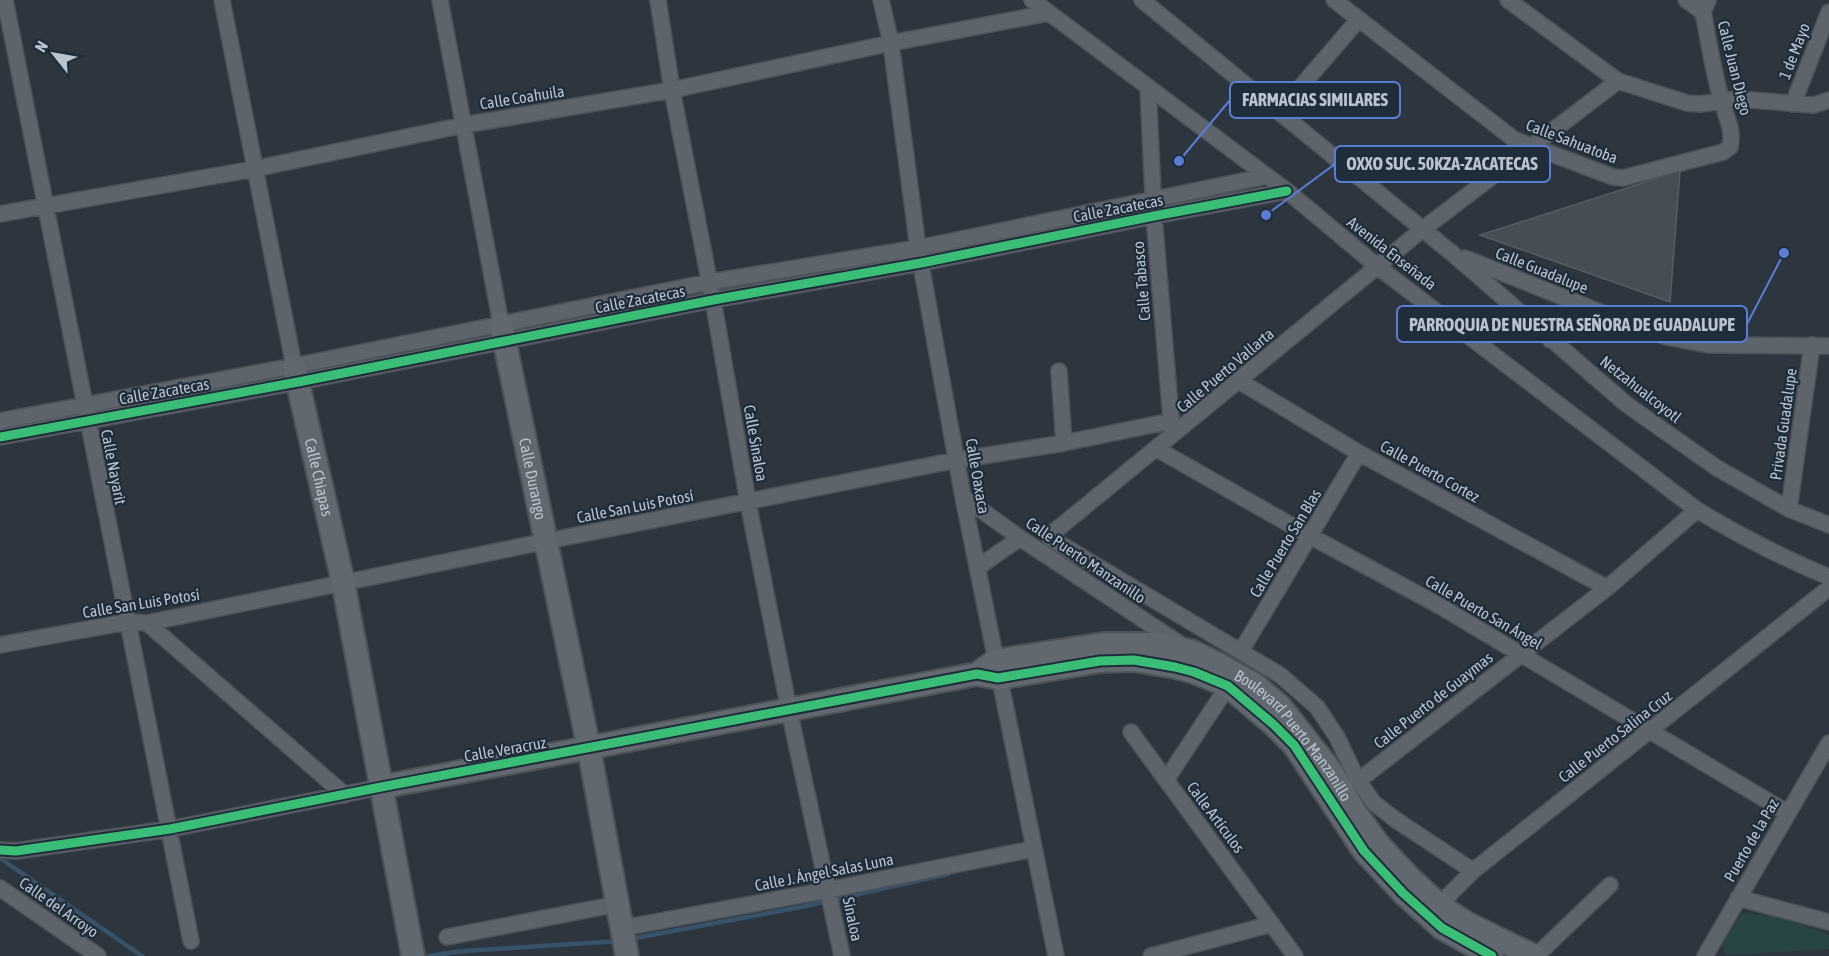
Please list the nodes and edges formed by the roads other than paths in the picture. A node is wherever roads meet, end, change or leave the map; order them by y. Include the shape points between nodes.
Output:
1 (5, 0) edge
2 (222, 0) edge
3 (440, 0) edge
4 (658, 0) edge
5 (881, 0) edge
6 (1032, 0) edge
7 (1142, 0) edge
8 (1334, 0) edge
9 (1508, 0) edge
10 (1686, 0) edge
11 (1705, 6) edge
12 (1829, 12) edge
13 (1049, 13) junction
14 (1359, 19) junction
15 (891, 43) junction
16 (1618, 81) junction
17 (1148, 88) junction
18 (672, 90) junction
19 (1829, 100) edge
20 (1722, 101) junction
21 (1793, 104) junction
22 (1279, 112) junction
23 (464, 124) junction
24 (1534, 145) junction
25 (1730, 147) joint
26 (254, 169) junction
27 (1266, 176) junction
28 (1287, 191) junction
29 (1153, 198) junction
30 (45, 205) junction
31 (0, 214) edge
32 (1154, 216) junction
33 (1423, 229) junction
34 (1453, 254) junction
35 (920, 255) junction
36 (1378, 267) junction
37 (710, 282) junction
38 (713, 300) junction
39 (1572, 301) junction
40 (503, 333) junction
41 (1551, 340) junction
42 (1812, 345) junction
43 (1829, 346) edge
44 (1059, 371) dead end
45 (296, 374) junction
46 (1239, 381) junction
47 (84, 404) junction
48 (87, 420) junction
49 (0, 421) edge
50 (1172, 428) junction
51 (0, 437) edge
52 (1064, 443) junction
53 (1157, 449) junction
54 (1359, 453) junction
55 (957, 460) junction
56 (963, 496) junction
57 (748, 502) junction
58 (1789, 508) junction
59 (1697, 510) junction
60 (1829, 525) edge
61 (1310, 536) junction
62 (1020, 538) junction
63 (547, 541) junction
64 (976, 568) junction
65 (1829, 577) edge
66 (343, 582) junction
67 (1607, 588) junction
68 (1829, 588) edge
69 (126, 622) junction
70 (147, 623) junction
71 (0, 645) edge
72 (1191, 651) junction
73 (1240, 651) junction
74 (1144, 653) junction
75 (1520, 655) junction
76 (990, 671) junction
77 (1228, 686) junction
78 (789, 710) junction
79 (1652, 730) junction
80 (1131, 732) dead end
81 (1829, 743) edge
82 (589, 749) junction
83 (1166, 780) junction
84 (1358, 781) junction
85 (381, 787) junction
86 (345, 795) junction
87 (1788, 813) junction
88 (170, 829) junction
89 (1033, 849) junction
90 (0, 850) edge
91 (16, 851) joint
92 (1473, 871) junction
93 (1610, 885) dead end
94 (0, 888) edge
95 (828, 890) junction
96 (1738, 898) junction
97 (618, 904) junction
98 (1433, 911) junction
99 (1829, 922) edge
100 (1272, 924) junction
101 (622, 928) junction
102 (447, 937) dead end
103 (190, 940) dead end
104 (413, 954) edge
105 (98, 956) edge
106 (627, 956) edge
107 (842, 956) edge
108 (1056, 956) edge
109 (1151, 956) edge
110 (1295, 956) edge
111 (1492, 956) edge
112 (1535, 956) edge
113 (1705, 956) edge

1 - 30 street, Calle Nayarit
2 - 26 street, Calle Chiapas
3 - 23 street, Calle Durango
4 - 18 street, Calle Sinaloa
5 - 15 street, Calle Oaxaca
6 - 13 street, Avenida Enseñada
7 - 22 street, Netzahualcoyotl
8 - 14 street, Calle Sahuatoba
9 - 16 street
10 - 11 street
11 - 20 street, Calle Juan Diego
12 - 21 street, 1 de Mayo
13 - 15 street, Calle Coahuila
13 - 17 street, Avenida Enseñada
14 - 22 street
14 - 24 street, Calle Sahuatoba via 1515,140
15 - 18 street, Calle Coahuila
15 - 35 street, Calle Oaxaca
16 - 20 street via 1687,103
16 - 24 street, Calle Puerto Vallarta
17 - 27 street, Avenida Enseñada
17 - 29 street, Calle Tabasco
18 - 23 street, Calle Coahuila
18 - 37 street, Calle Sinaloa
19 - 21 street via 1814,105
20 - 21 street
20 - 25 street, Calle Juan Diego via 1730,124
22 - 33 street, Netzahualcoyotl
23 - 26 street, Calle Coahuila
23 - 40 street, Calle Durango
24 - 25 street, Calle Sahuatoba via 1623,178
24 - 33 street, Calle Puerto Vallarta
26 - 30 street, Calle Coahuila
26 - 45 street, Calle Chiapas
27 - 28 street, Avenida Enseñada
27 - 29 street, Calle Zacatecas
28 - 32 street, Calle Zacatecas
28 - 36 street, Avenida Enseñada
29 - 32 street, Calle Tabasco
29 - 35 street, Calle Zacatecas
30 - 31 street, Calle Coahuila
30 - 47 street, Calle Nayarit
32 - 35 street, Calle Zacatecas
32 - 50 street, Calle Tabasco
33 - 34 street, Netzahualcoyotl
33 - 36 street, Calle Puerto Vallarta
34 - 39 street, Calle Guadalupe
34 - 41 street, Netzahualcoyotl
35 - 37 street, Calle Zacatecas
35 - 38 street, Calle Zacatecas
35 - 55 street, Calle Oaxaca
36 - 46 street, Calle Puerto Vallarta
36 - 59 street, Avenida Enseñada
37 - 38 street, Calle Sinaloa
37 - 40 street, Calle Zacatecas
38 - 40 street, Calle Zacatecas
38 - 57 street, Calle Sinaloa
39 - 41 street
39 - 42 street, Calle Guadalupe via 1667,337 1708,345
40 - 45 street, Calle Zacatecas
40 - 63 street, Calle Durango
41 - 58 street, Netzahualcoyotl via 1626,404 1717,468
42 - 43 street, Calle Guadalupe
42 - 58 street, Privada Guadalupe
44 - 52 street
45 - 47 street, Calle Zacatecas
45 - 48 street, Calle Zacatecas
45 - 66 street, Calle Chiapas
46 - 50 street, Calle Puerto Vallarta
46 - 54 street, Calle Puerto Cortez
47 - 48 street, Calle Nayarit
47 - 49 street, Calle Zacatecas
48 - 51 street, Calle Zacatecas
48 - 69 street, Calle Nayarit
50 - 52 street, Calle San Luis Potosí
50 - 53 street, Calle Puerto Vallarta
52 - 55 street, Calle San Luis Potosí
53 - 61 street, Calle Puerto San Ángel
53 - 73 street, Calle Puerto Vallarta via 1049,537
54 - 61 street, Calle Puerto San Blas
54 - 67 street, Calle Puerto Cortez
55 - 56 street, Calle Oaxaca
55 - 57 street, Calle San Luis Potosí
56 - 62 street, Calle Puerto Manzanillo
56 - 64 street, Calle Oaxaca
57 - 63 street, Calle San Luis Potosí
57 - 78 street, Calle Sinaloa
58 - 60 street, Netzahualcoyotl
59 - 65 street, Avenida Enseñada via 1739,536
59 - 67 street, Calle Puerto de Guaymas
61 - 73 street, Calle Puerto San Blas
61 - 75 street, Calle Puerto San Ángel via 1438,605
62 - 64 street
62 - 72 street, Calle Puerto Manzanillo
63 - 66 street, Calle San Luis Potosí
63 - 82 street, Calle Durango
64 - 76 street, Calle Oaxaca
66 - 70 street, Calle San Luis Potosí
66 - 85 street, Calle Chiapas
67 - 75 street, Calle Puerto de Guaymas
68 - 79 street, Calle Puerto Salina Cruz
69 - 70 street, Calle San Luis Potosí
69 - 71 street, Calle San Luis Potosí
69 - 88 street, Calle Nayarit
70 - 86 street
72 - 74 street, Boulevard Puerto Manzanillo via 1157,644
72 - 98 street, Boulevard Puerto Manzanillo via 1254,684 1280,706 1331,771 1379,845 1410,878
73 - 84 street via 1280,675 1317,707
74 - 76 street, Boulevard Puerto Manzanillo via 1103,644
74 - 77 street, Boulevard Puerto Manzanillo
75 - 79 street, Calle Puerto San Ángel
75 - 84 street, Calle Puerto de Guaymas
76 - 78 street, Calle Veracruz
76 - 89 street, Calle Oaxaca
77 - 83 street
77 - 98 street, Boulevard Puerto Manzanillo via 1294,746 1364,851 1403,893
78 - 82 street, Calle Veracruz
78 - 95 street, Calle Sinaloa
79 - 87 street, Calle Puerto San Ángel
79 - 92 street, Calle Puerto Salina Cruz
80 - 83 street, Calle Artículos
81 - 87 street, Puerto de la Paz
82 - 85 street, Calle Veracruz
82 - 97 street, Calle Durango
83 - 100 street, Calle Artículos
84 - 92 street via 1374,803
85 - 86 street, Calle Veracruz
85 - 104 street, Calle Chiapas
86 - 88 street, Calle Veracruz
87 - 96 street, Puerto de la Paz
88 - 91 street, Calle Veracruz
88 - 103 street, Calle Nayarit
89 - 95 street, Calle J. Ángel Salas Luna
89 - 108 street, Calle Oaxaca
90 - 91 street, Calle del Arroyo
92 - 98 street, Calle Puerto Salina Cruz
93 - 112 street
94 - 105 street, Calle del Arroyo
95 - 101 street, Calle J. Ángel Salas Luna
95 - 107 street, Sinaloa
96 - 99 street
96 - 113 street, Puerto de la Paz
97 - 101 street, Calle Durango
97 - 102 street
98 - 111 street, Boulevard Puerto Manzanillo via 1442,928
98 - 112 street, Boulevard Puerto Manzanillo
100 - 109 street
100 - 110 street, Calle Artículos
101 - 106 street, Calle Durango

